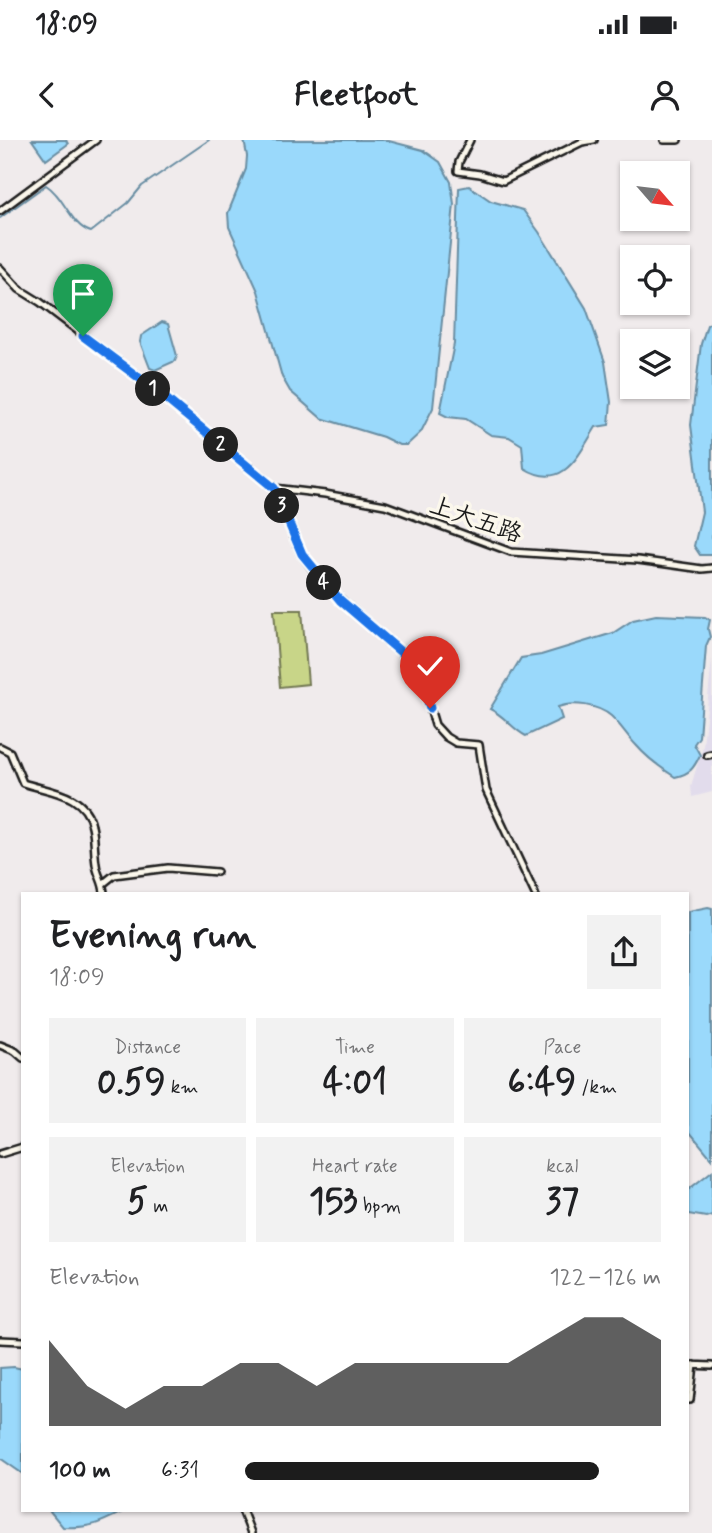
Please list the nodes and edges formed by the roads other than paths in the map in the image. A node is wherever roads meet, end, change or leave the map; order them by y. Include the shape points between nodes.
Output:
1 (96, 140) edge
2 (470, 140) edge
3 (594, 140) edge
4 (664, 140) edge
5 (678, 140) edge
6 (0, 211) edge
7 (0, 268) edge
8 (274, 488) junction
9 (712, 568) edge
10 (0, 747) edge
11 (218, 872) dead end
12 (104, 883) junction
13 (104, 892) edge
14 (534, 892) edge
15 (0, 1045) edge
16 (21, 1056) edge
17 (21, 1148) edge
18 (0, 1154) edge
19 (0, 1340) edge
20 (21, 1341) edge
21 (691, 1365) edge
22 (712, 1366) edge
23 (689, 1400) edge
24 (243, 1512) edge
25 (251, 1533) edge

1 - 6 street
2 - 3 street via 458,171 503,181
4 - 5 street
7 - 8 street via 19,289 154,389
8 - 9 street, 上大五路 via 385,505 511,552
8 - 14 street via 302,554 323,583 410,660 420,675 435,726 456,743 479,745 486,790
10 - 12 street via 10,752 23,783 69,796 84,806 92,826 97,873
11 - 12 street via 168,868 114,875
12 - 13 street
15 - 16 street
17 - 18 street
19 - 20 street
21 - 22 street
21 - 23 street
24 - 25 street

